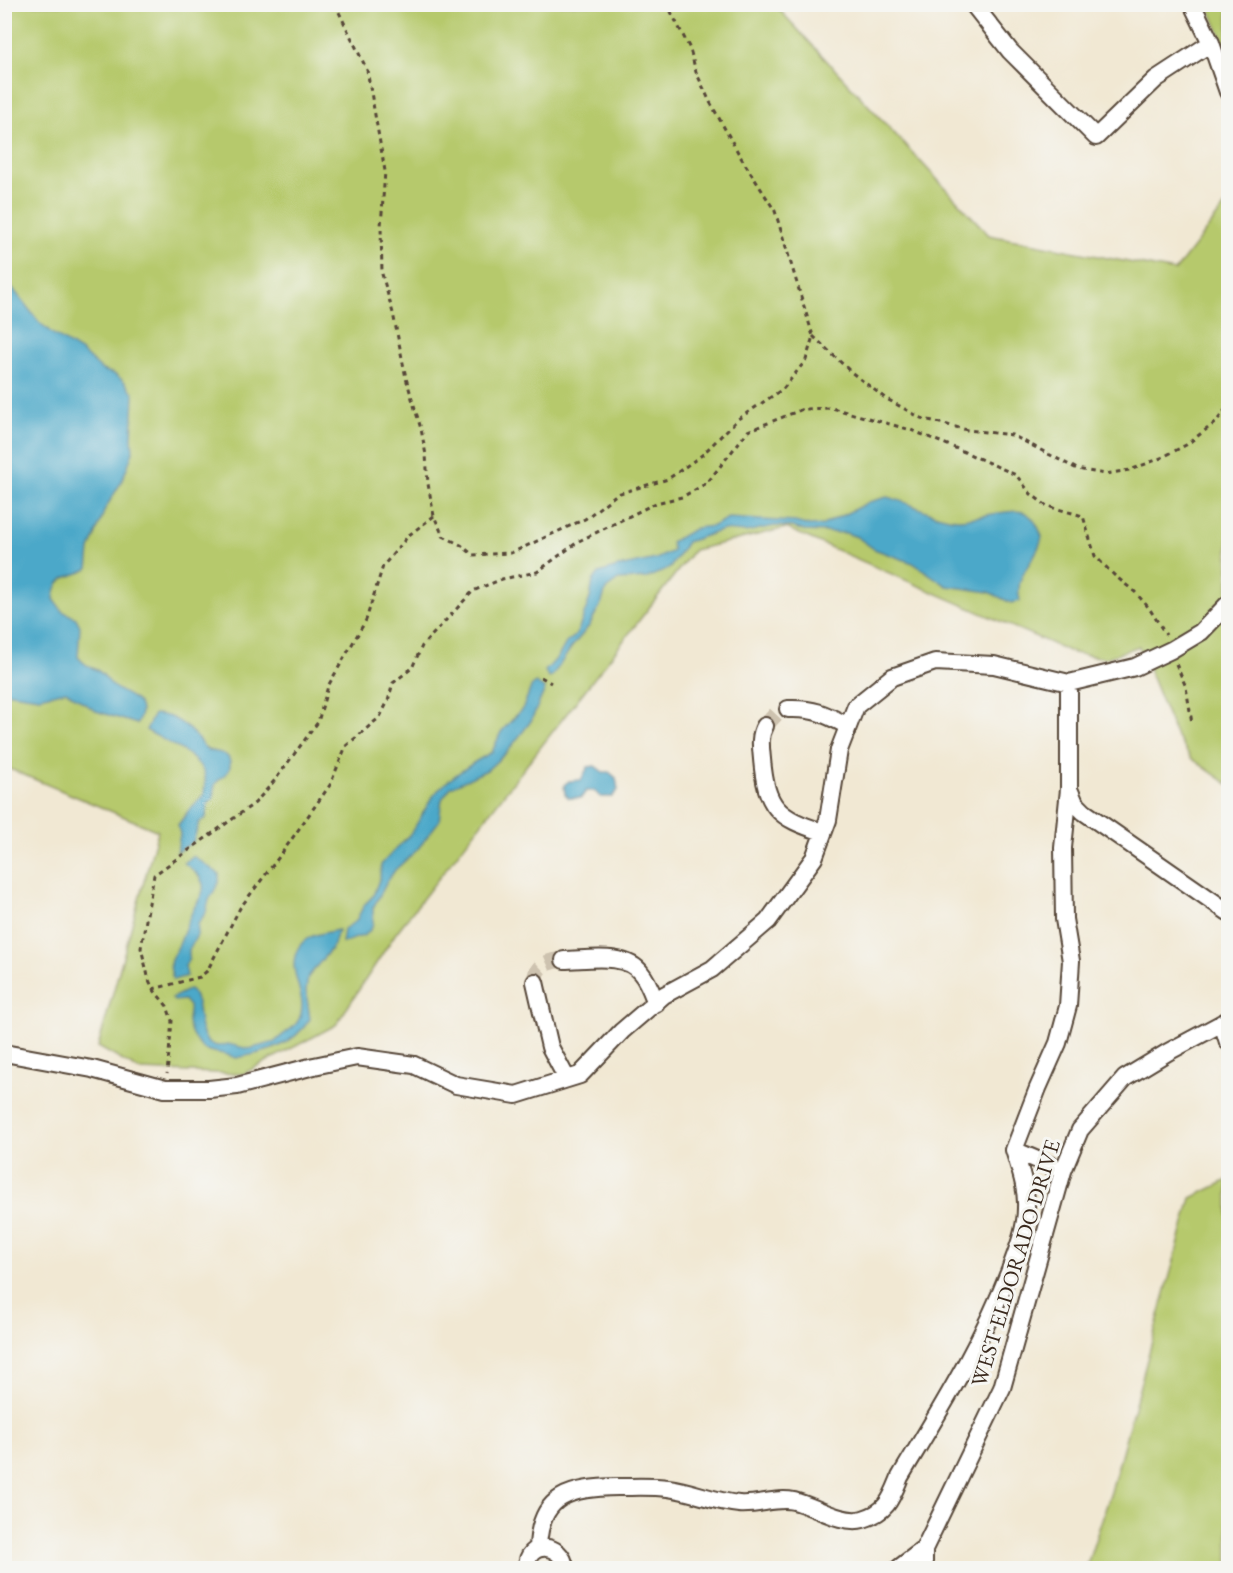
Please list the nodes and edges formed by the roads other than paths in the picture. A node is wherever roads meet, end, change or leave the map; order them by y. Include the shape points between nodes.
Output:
1 (974, 4) edge
2 (1192, 4) edge
3 (1211, 43) junction
4 (1228, 92) edge
5 (1228, 604) edge
6 (1069, 683) junction
7 (788, 709) tunnel mouth
8 (765, 726) dead end
9 (848, 726) junction
10 (1069, 789) junction
11 (823, 832) junction
12 (1228, 912) edge
13 (564, 960) tunnel mouth
14 (535, 982) dead end
15 (656, 1003) junction
16 (1225, 1022) edge
17 (1228, 1042) edge
18 (4, 1053) edge
19 (567, 1079) junction
20 (1014, 1150) junction
21 (1064, 1171) junction
22 (538, 1549) junction
23 (924, 1549) junction
24 (527, 1569) edge
25 (565, 1569) edge
26 (899, 1569) edge
27 (924, 1569) edge

1 - 3 street via 1010,51 1096,137 1156,79
2 - 3 street
3 - 4 street
5 - 6 street via 1201,632 1170,650 1135,667
6 - 9 street via 993,665 935,662 892,677 856,706
6 - 10 street
7 - 9 street via 822,712
8 - 11 street via 761,751 771,802 790,819
9 - 11 street via 839,750
10 - 12 street via 1084,812
10 - 20 street via 1063,848 1064,919 1071,961 1068,1006 1058,1042
11 - 15 street via 814,858 768,921 712,969
13 - 15 street via 627,962 642,973
14 - 19 street via 550,1047
15 - 19 street via 622,1031 580,1075
16 - 17 street
16 - 21 street, WEST ELDORADO DRIVE via 1125,1078 1080,1130
18 - 19 street via 92,1069 165,1089 237,1086 357,1057 414,1065 456,1085 516,1095
20 - 21 street
20 - 22 street via 1025,1186 1021,1240 979,1340 885,1508 860,1520 844,1520 791,1501 740,1505 668,1488 590,1488 568,1493 549,1508 539,1528
21 - 23 street, WEST ELDORADO DRIVE via 1002,1388
22 - 24 street via 527,1560
22 - 25 street via 555,1550
23 - 26 street, WEST ELDORADO DRIVE
23 - 27 street

